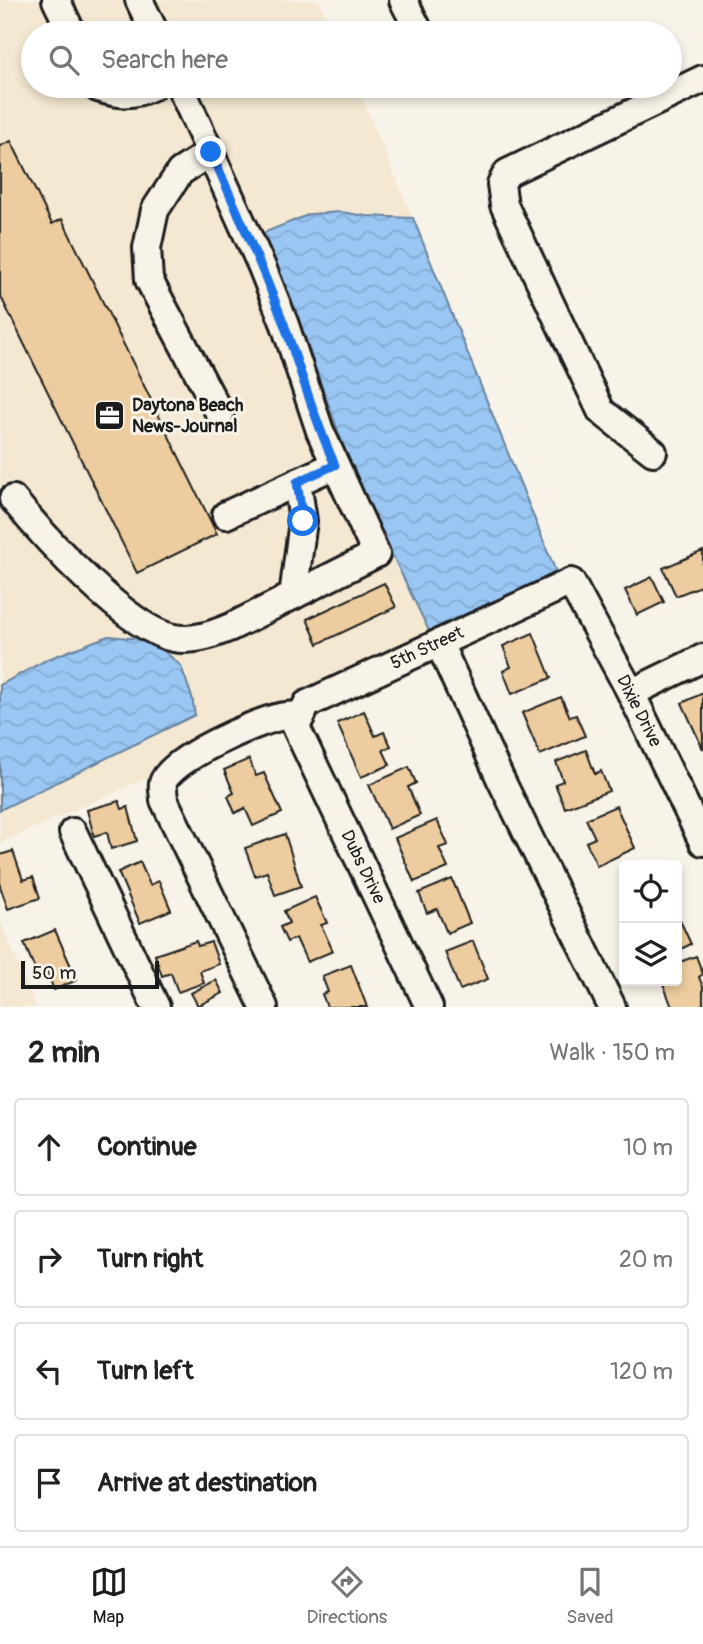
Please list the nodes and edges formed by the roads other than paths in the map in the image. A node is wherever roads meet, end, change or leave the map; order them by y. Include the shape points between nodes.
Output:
1 (56, 0) edge
2 (139, 0) edge
3 (403, 0) edge
4 (66, 21) edge
5 (149, 21) edge
6 (414, 21) edge
7 (703, 79) edge
8 (682, 89) edge
9 (186, 98) edge
10 (663, 98) edge
11 (211, 152) junction
12 (220, 415) dead end
13 (653, 452) dead end
14 (335, 465) junction
15 (297, 482) junction
16 (13, 499) dead end
17 (226, 515) dead end
18 (571, 582) joint
19 (293, 596) junction
20 (439, 643) junction
21 (703, 658) edge
22 (631, 693) junction
23 (299, 721) junction
24 (73, 832) dead end
25 (703, 842) edge
26 (156, 1007) edge
27 (264, 1007) edge
28 (429, 1007) edge
29 (612, 1007) edge

1 - 4 street
2 - 5 street
3 - 6 street
7 - 8 street
9 - 11 street
10 - 13 street via 507,173 501,184 504,205 601,411
11 - 12 street via 180,172 155,210 147,248 149,280
11 - 14 street via 262,267
14 - 15 street
14 - 19 street via 376,554
15 - 17 street
15 - 19 street via 303,521
16 - 19 street via 109,600 148,630 175,639 206,636
18 - 20 street, 5th Street
18 - 22 street, Dixie Drive
20 - 23 street, 5th Street via 307,704
20 - 29 street
21 - 22 street
22 - 25 street, Dixie Drive
23 - 27 street via 279,717 244,729 180,762 162,784 164,800
23 - 28 street, Dubs Drive
24 - 26 street

